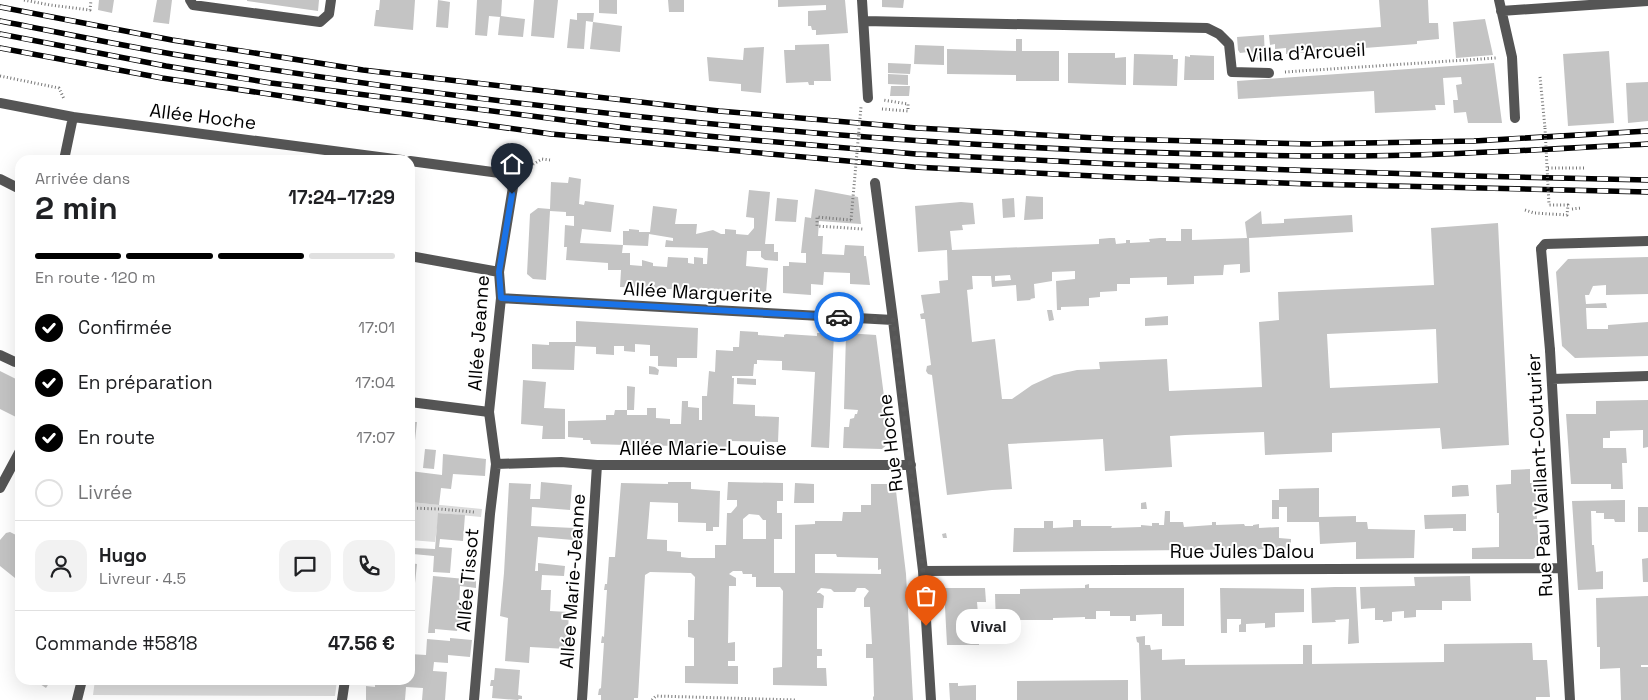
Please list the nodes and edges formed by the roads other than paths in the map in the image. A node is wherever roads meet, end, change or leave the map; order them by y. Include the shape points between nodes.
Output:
1 (190, 0) edge
2 (331, 0) edge
3 (862, 0) edge
4 (1499, 0) edge
5 (1648, 1) edge
6 (1502, 11) junction
7 (864, 21) junction
8 (1270, 73) road end
9 (0, 103) edge
10 (869, 103) road end
11 (73, 117) junction
12 (1515, 118) dead end
13 (65, 155) edge
14 (364, 155) edge
15 (415, 162) edge
16 (0, 179) edge
17 (875, 183) dead end
18 (15, 186) edge
19 (1648, 241) edge
20 (415, 257) edge
21 (499, 272) junction
22 (501, 298) junction
23 (893, 320) junction
24 (0, 355) edge
25 (15, 362) edge
26 (1648, 376) edge
27 (1552, 379) junction
28 (415, 403) edge
29 (489, 412) junction
30 (15, 460) edge
31 (496, 464) junction
32 (597, 465) junction
33 (911, 465) junction
34 (0, 488) edge
35 (1562, 568) junction
36 (923, 571) junction
37 (81, 685) edge
38 (344, 685) edge
39 (77, 700) edge
40 (342, 700) edge
41 (474, 700) edge
42 (582, 700) edge
43 (931, 700) edge
44 (1570, 700) edge

1 - 2 street via 193,5 320,22 329,14
3 - 7 street
4 - 6 street
5 - 6 street
6 - 12 street via 1512,57
7 - 8 street, Villa d'Arcueil via 1207,28 1229,44 1232,72
7 - 10 street
9 - 11 street, Allée Hoche
11 - 13 street
11 - 14 street, Allée Hoche
15 - 21 street, Allée Jeanne via 515,175
16 - 18 street
17 - 23 street, Rue Hoche
19 - 27 street, Rue Paul Vaillant-Couturier via 1545,244 1541,249
20 - 21 street
21 - 22 street, Allée Jeanne
22 - 23 street, Allée Marguerite
22 - 29 street, Allée Jeanne
23 - 33 street, Rue Hoche
24 - 25 street
26 - 27 street
27 - 35 street, Rue Paul Vaillant-Couturier
28 - 29 street
29 - 31 street, Allée Jeanne
30 - 34 street
31 - 32 street, Allée Marie-Louise via 561,462
31 - 41 street, Allée Tissot
32 - 33 street, Allée Marie-Louise
32 - 42 street, Allée Marie-Jeanne
33 - 36 street, Rue Hoche
35 - 36 street, Rue Jules Dalou
35 - 44 street, Rue Paul Vaillant-Couturier
36 - 43 street, Rue Hoche
37 - 39 street
38 - 40 street

